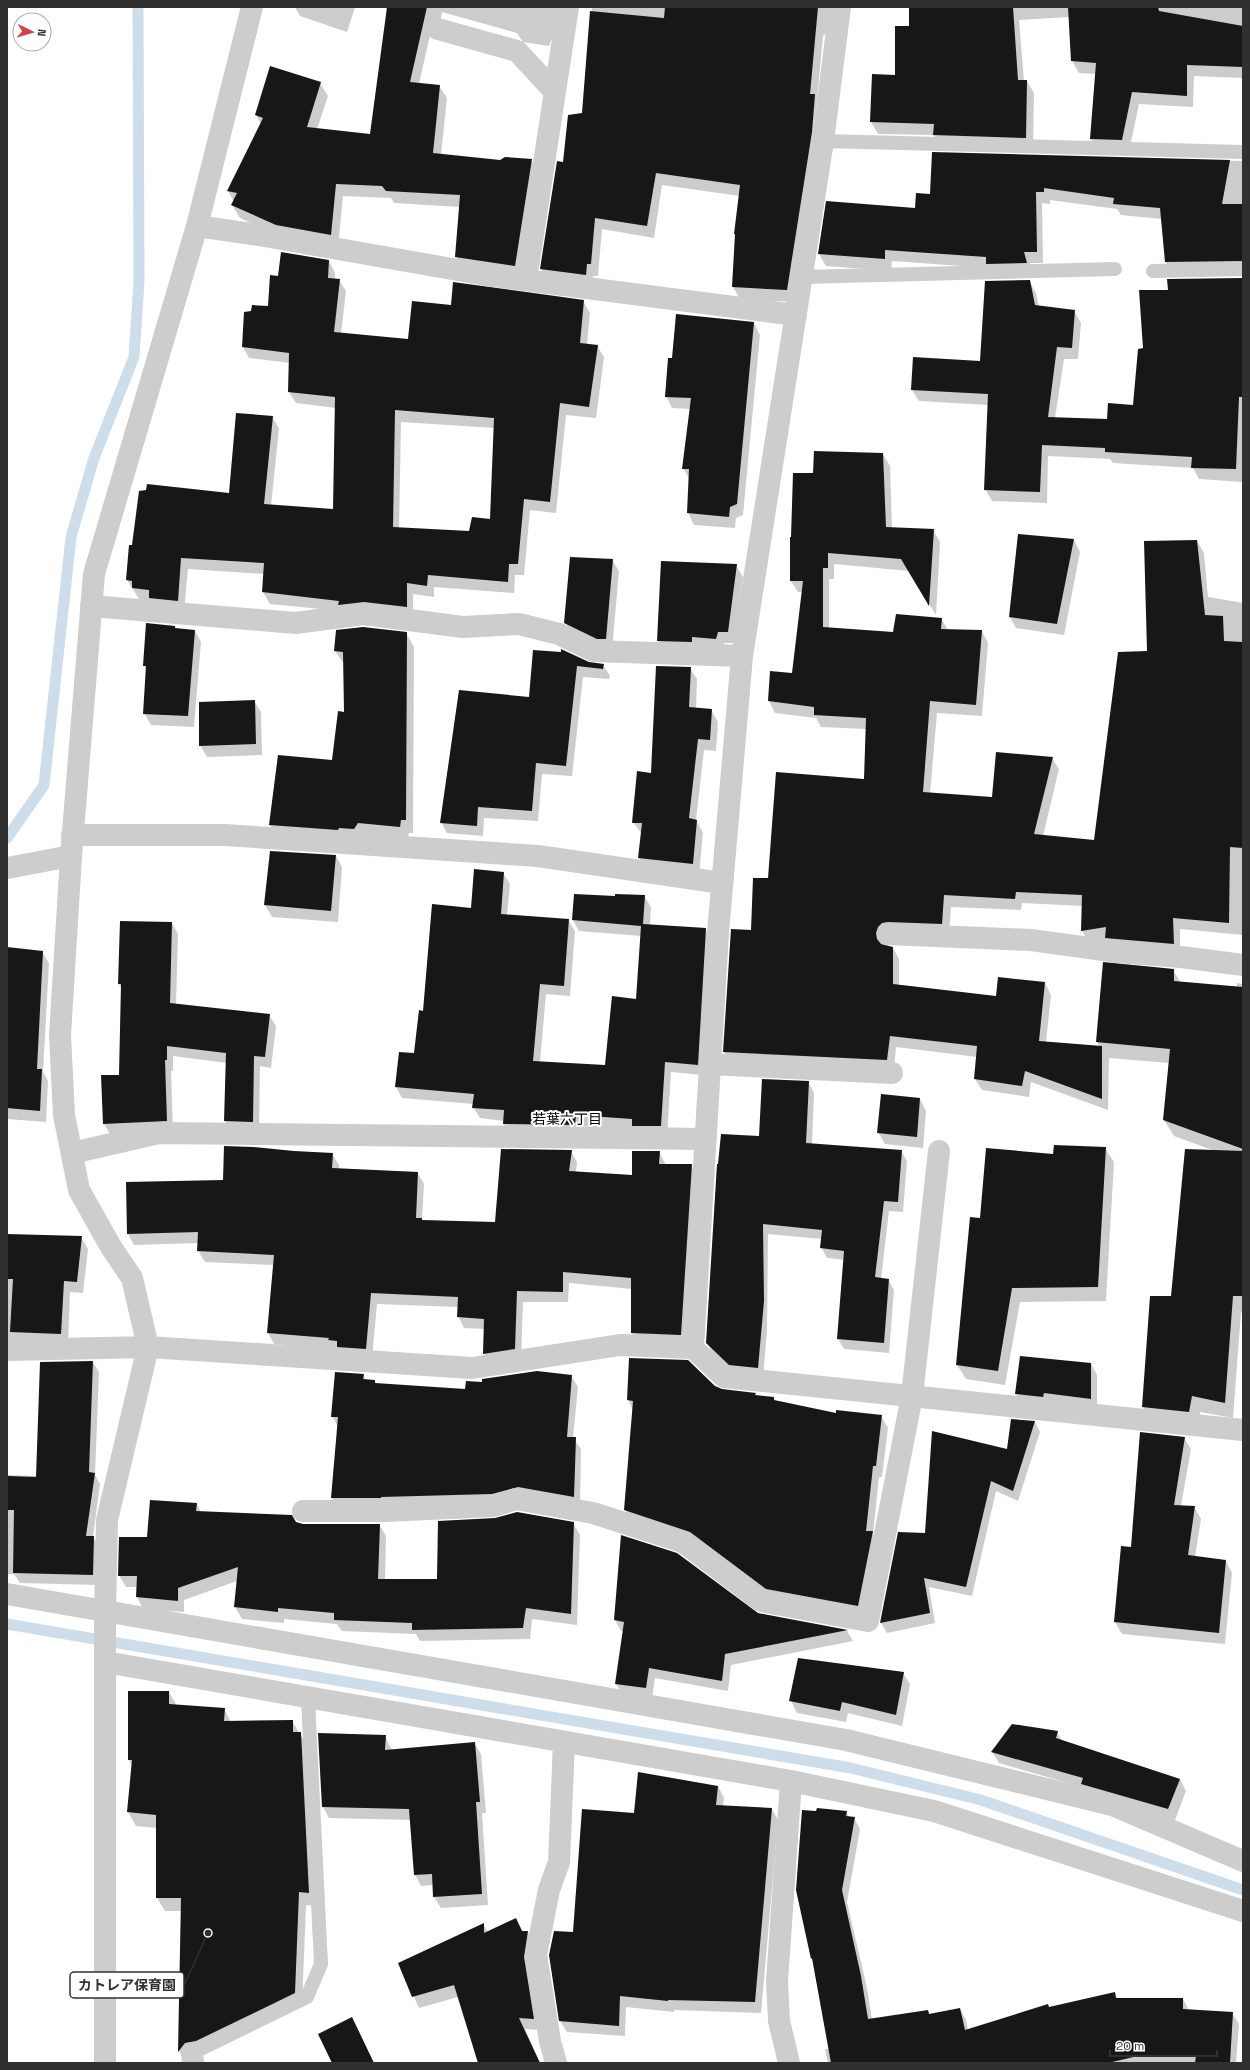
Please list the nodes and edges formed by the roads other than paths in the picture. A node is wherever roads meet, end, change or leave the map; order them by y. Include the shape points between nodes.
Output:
1 (252, 7) edge
2 (568, 7) edge
3 (840, 7) edge
4 (438, 29) dead end
5 (554, 91) junction
6 (823, 141) junction
7 (1243, 152) edge
8 (197, 226) junction
9 (1115, 269) dead end
10 (1243, 269) edge
11 (1153, 271) dead end
12 (802, 277) junction
13 (526, 280) junction
14 (796, 315) junction
15 (91, 606) junction
16 (742, 656) junction
17 (71, 845) junction
18 (7, 868) edge
19 (722, 883) junction
20 (888, 934) dead end
21 (1243, 965) edge
22 (710, 1064) junction
23 (892, 1073) dead end
24 (706, 1139) junction
25 (939, 1151) dead end
26 (72, 1153) junction
27 (148, 1347) junction
28 (693, 1348) junction
29 (7, 1350) edge
30 (912, 1396) junction
31 (1243, 1430) edge
32 (303, 1511) dead end
33 (7, 1594) edge
34 (105, 1611) junction
35 (105, 1662) junction
36 (308, 1699) junction
37 (564, 1742) junction
38 (791, 1781) junction
39 (1243, 1861) edge
40 (1243, 1911) edge
41 (192, 2058) edge
42 (105, 2063) edge
43 (556, 2063) edge
44 (789, 2063) edge

1 - 8 street
2 - 5 street
3 - 6 street
4 - 5 street via 517,51
5 - 13 street
6 - 7 lane
6 - 12 street
8 - 13 street
8 - 15 street via 94,574
9 - 12 lane
10 - 11 lane
12 - 14 street
13 - 14 street
14 - 16 street
15 - 16 street via 296,623 363,614 462,627 519,624 559,634 594,651
15 - 17 street
16 - 19 street
17 - 18 street
17 - 19 street via 225,835 530,855
17 - 26 street via 60,1035 64,1115
19 - 22 street
20 - 21 street via 1031,940
22 - 23 street
22 - 24 street
24 - 26 street via 159,1133
24 - 28 street
25 - 30 street
26 - 27 street via 79,1190 132,1278
27 - 28 street via 472,1368 620,1345
27 - 29 street
27 - 34 street via 107,1520
28 - 30 street via 724,1377
30 - 31 street
30 - 32 street via 868,1621 761,1601 683,1542 593,1513 516,1500 494,1506 384,1511
33 - 34 street
34 - 35 street
34 - 39 street via 846,1740 1112,1805
35 - 36 street
35 - 42 street
36 - 37 street
36 - 41 lane via 321,1964 307,1997
37 - 38 street
37 - 43 street via 559,1862 549,1890 536,1955
38 - 40 street via 934,1812
38 - 44 street via 777,1981 779,2021

